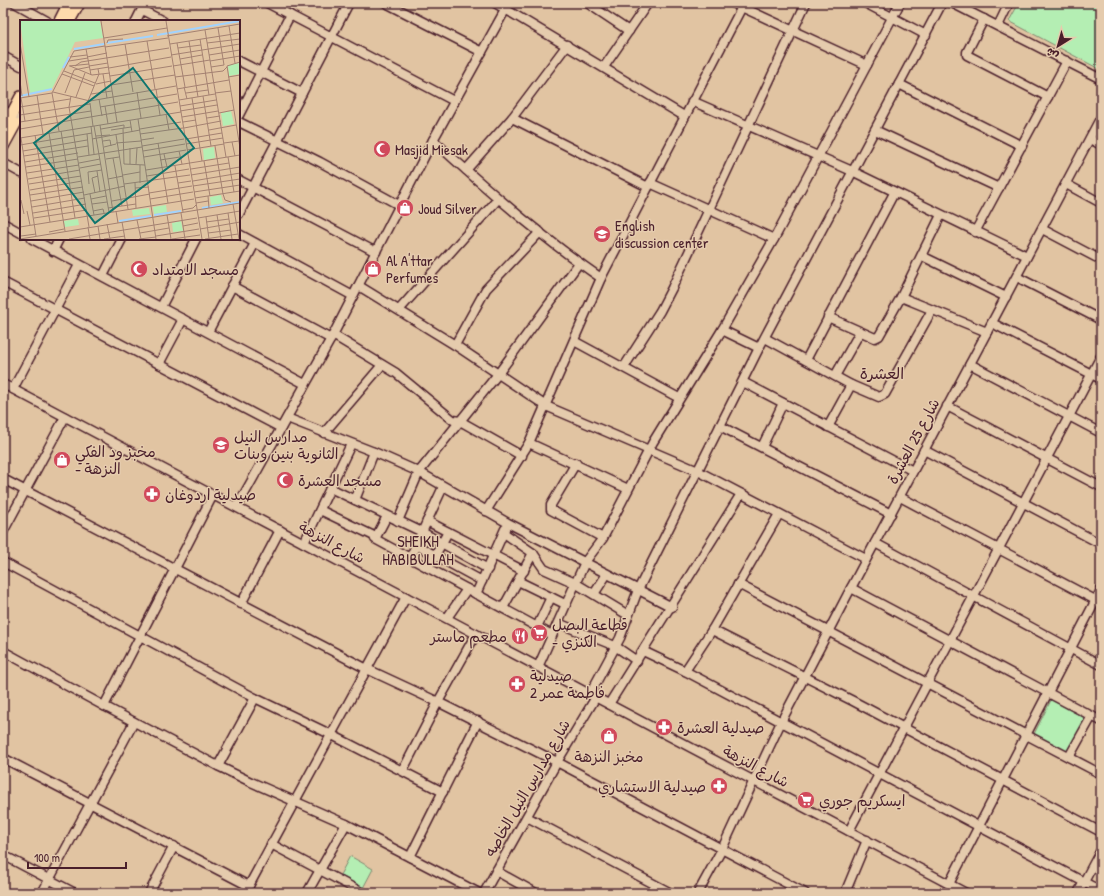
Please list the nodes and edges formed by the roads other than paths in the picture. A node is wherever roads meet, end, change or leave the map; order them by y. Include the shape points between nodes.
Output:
1 (15, 3) edge
2 (69, 3) edge
3 (79, 3) edge
4 (267, 3) edge
5 (349, 3) edge
6 (386, 3) edge
7 (494, 3) edge
8 (587, 3) edge
9 (648, 3) edge
10 (733, 3) edge
11 (806, 3) edge
12 (865, 3) edge
13 (900, 3) edge
14 (942, 3) edge
15 (952, 3) edge
16 (1009, 3) edge
17 (743, 5) edge
18 (143, 6) edge
19 (507, 6) edge
20 (290, 15) junction
21 (893, 18) junction
22 (984, 19) junction
23 (45, 20) edge
24 (60, 20) edge
25 (70, 20) edge
26 (136, 20) edge
27 (161, 20) edge
28 (998, 26) junction
29 (793, 30) junction
30 (628, 31) junction
31 (926, 34) junction
32 (332, 36) junction
33 (567, 45) junction
34 (482, 52) junction
35 (3, 56) edge
36 (1067, 61) junction
37 (240, 62) edge
38 (20, 65) edge
39 (867, 65) junction
40 (604, 67) junction
41 (260, 72) junction
42 (1101, 79) edge
43 (899, 84) junction
44 (302, 93) junction
45 (1048, 97) junction
46 (20, 100) edge
47 (454, 101) junction
48 (692, 101) junction
49 (240, 113) edge
50 (15, 115) edge
51 (684, 116) junction
52 (1101, 117) edge
53 (512, 118) junction
54 (240, 122) edge
55 (749, 127) junction
56 (875, 130) junction
57 (3, 131) edge
58 (1090, 138) junction
59 (277, 140) junction
60 (433, 140) junction
61 (1101, 145) edge
62 (3, 146) edge
63 (1022, 146) junction
64 (819, 156) junction
65 (3, 163) edge
66 (466, 170) junction
67 (852, 171) junction
68 (20, 172) edge
69 (240, 180) edge
70 (1066, 184) junction
71 (649, 185) junction
72 (253, 187) junction
73 (999, 188) junction
74 (894, 193) junction
75 (498, 199) junction
76 (1101, 202) edge
77 (399, 206) junction
78 (708, 211) junction
79 (240, 212) edge
80 (942, 215) junction
81 (3, 223) edge
82 (1042, 228) junction
83 (20, 232) edge
84 (540, 232) junction
85 (975, 232) junction
86 (240, 234) edge
87 (774, 239) junction
88 (34, 240) edge
89 (58, 240) edge
90 (121, 240) edge
91 (195, 240) edge
92 (255, 242) junction
93 (53, 251) junction
94 (376, 252) junction
95 (922, 256) junction
96 (1027, 256) junction
97 (1101, 260) edge
98 (579, 263) junction
99 (79, 265) junction
100 (103, 276) junction
101 (1016, 276) junction
102 (601, 278) junction
103 (3, 282) edge
104 (232, 286) junction
105 (359, 286) junction
106 (354, 296) junction
107 (901, 297) junction
108 (1006, 297) junction
109 (161, 306) junction
110 (55, 310) junction
111 (399, 310) junction
112 (932, 310) junction
113 (828, 317) junction
114 (183, 319) junction
115 (1101, 320) edge
116 (992, 322) junction
117 (722, 330) junction
118 (208, 332) junction
119 (860, 332) junction
120 (987, 332) junction
121 (332, 337) junction
122 (764, 338) junction
123 (574, 341) junction
124 (455, 345) junction
125 (759, 348) junction
126 (1101, 356) edge
127 (806, 360) junction
128 (159, 364) junction
129 (970, 364) junction
130 (382, 365) junction
131 (624, 367) junction
132 (498, 374) junction
133 (1092, 374) junction
134 (835, 376) junction
135 (1101, 379) edge
136 (743, 382) junction
137 (3, 384) edge
138 (305, 384) junction
139 (851, 385) junction
140 (13, 389) junction
141 (679, 398) junction
142 (783, 403) junction
143 (546, 406) junction
144 (947, 406) junction
145 (1070, 416) junction
146 (65, 417) junction
147 (287, 418) junction
148 (460, 421) junction
149 (720, 426) junction
150 (828, 427) junction
151 (281, 428) junction
152 (324, 433) junction
153 (1101, 433) edge
154 (529, 443) junction
155 (350, 444) junction
156 (762, 447) junction
157 (649, 450) junction
158 (924, 450) junction
159 (374, 452) junction
160 (522, 456) junction
161 (1047, 459) junction
162 (576, 463) junction
163 (913, 470) junction
164 (698, 471) junction
165 (419, 472) junction
166 (3, 479) edge
167 (443, 487) junction
168 (1101, 487) edge
169 (330, 488) junction
170 (628, 489) junction
171 (25, 491) junction
172 (213, 494) junction
173 (741, 494) junction
174 (900, 497) junction
175 (354, 500) junction
176 (1024, 503) junction
177 (237, 507) junction
178 (320, 510) junction
179 (486, 511) junction
180 (779, 514) junction
181 (891, 514) junction
182 (387, 516) junction
183 (398, 521) junction
184 (427, 521) junction
185 (508, 524) junction
186 (280, 530) junction
187 (3, 532) edge
188 (422, 532) junction
189 (448, 532) junction
190 (504, 533) junction
191 (376, 537) junction
192 (603, 538) junction
193 (304, 543) junction
194 (442, 543) junction
195 (875, 543) junction
196 (1101, 544) edge
197 (416, 545) junction
198 (999, 549) junction
199 (534, 554) junction
200 (435, 555) junction
201 (493, 556) junction
202 (410, 558) junction
203 (866, 559) junction
204 (3, 562) edge
205 (585, 562) junction
206 (428, 568) junction
207 (488, 569) junction
208 (175, 570) junction
209 (524, 571) junction
210 (607, 574) junction
211 (482, 581) junction
212 (518, 581) junction
213 (575, 583) junction
214 (738, 584) junction
215 (467, 588) junction
216 (851, 588) junction
217 (638, 590) junction
218 (1101, 590) edge
219 (476, 594) junction
220 (594, 594) junction
221 (406, 597) junction
222 (551, 597) junction
223 (973, 597) junction
224 (1098, 601) edge
225 (242, 604) junction
226 (565, 604) junction
227 (672, 607) junction
228 (503, 608) junction
229 (628, 615) junction
230 (447, 618) junction
231 (558, 623) junction
232 (537, 627) junction
233 (712, 630) junction
234 (829, 631) junction
235 (476, 634) junction
236 (552, 635) junction
237 (141, 636) junction
238 (951, 640) junction
239 (615, 646) junction
240 (1070, 649) junction
241 (3, 650) edge
242 (643, 651) junction
243 (637, 661) junction
244 (1101, 665) edge
245 (538, 667) junction
246 (367, 669) junction
247 (685, 671) junction
248 (804, 677) junction
249 (927, 684) junction
250 (1047, 692) junction
251 (593, 695) junction
252 (255, 698) junction
253 (438, 702) junction
254 (609, 704) junction
255 (104, 706) junction
256 (1092, 716) junction
257 (478, 721) junction
258 (1101, 721) edge
259 (134, 722) junction
260 (781, 722) junction
261 (904, 728) junction
262 (1025, 734) junction
263 (332, 735) junction
264 (1070, 757) junction
265 (3, 758) edge
266 (557, 762) junction
267 (218, 766) junction
268 (403, 770) junction
269 (880, 774) junction
270 (1101, 774) edge
271 (1002, 779) junction
272 (754, 781) junction
273 (443, 792) junction
274 (294, 800) junction
275 (90, 804) junction
276 (527, 817) junction
277 (346, 824) junction
278 (978, 826) junction
279 (848, 831) junction
280 (1101, 832) edge
281 (867, 840) junction
282 (271, 844) junction
283 (174, 846) junction
284 (722, 849) junction
285 (1101, 850) edge
286 (3, 855) edge
287 (410, 857) junction
288 (320, 870) junction
289 (496, 871) junction
290 (49, 879) junction
291 (1084, 881) junction
292 (949, 884) junction
293 (247, 890) edge
294 (1101, 891) edge
295 (42, 893) edge
296 (75, 893) edge
297 (149, 893) edge
298 (307, 893) edge
299 (363, 893) edge
300 (480, 893) edge
301 (484, 893) edge
302 (536, 893) edge
303 (671, 893) edge
304 (698, 893) edge
305 (805, 893) edge
306 (845, 893) edge
307 (966, 893) edge
308 (1078, 893) edge

1 - 23 street
2 - 24 main road
3 - 25 main road
4 - 20 street
5 - 32 street
6 - 34 street
7 - 19 street
8 - 30 street
9 - 30 street
10 - 17 street
11 - 29 street
12 - 21 street
13 - 21 street
14 - 31 street, شارع مدارس النيل الخاصه
15 - 22 street
16 - 28 street
17 - 29 street
17 - 48 street
18 - 26 street
18 - 27 street
19 - 33 street
19 - 34 street
20 - 32 street
20 - 41 street
21 - 31 street
21 - 39 street
22 - 28 street
22 - 45 street via 967,55
28 - 36 street
29 - 39 street
29 - 55 street
30 - 40 street
31 - 43 street, شارع مدارس النيل الخاصه
32 - 44 street
32 - 47 street
33 - 40 street
33 - 53 street
34 - 47 street
35 - 38 street
36 - 42 street
36 - 45 street
37 - 41 street
39 - 64 street
40 - 51 street
41 - 44 street
41 - 49 street
43 - 56 street, شارع مدارس النيل الخاصه
43 - 63 street
44 - 59 street
45 - 63 street
46 - 50 main road
47 - 60 street
48 - 51 street
48 - 55 street
50 - 57 main road
50 - 62 main road
51 - 71 street
52 - 58 street, شارع 25 العشرة
53 - 66 street
53 - 71 street
54 - 59 street
55 - 64 street
55 - 78 street
56 - 67 street, شارع مدارس النيل الخاصه
56 - 73 street
58 - 61 street
58 - 70 street, شارع 25 العشرة
59 - 72 street
59 - 77 street
60 - 66 street
60 - 77 street
63 - 73 street
64 - 67 street
64 - 87 street
65 - 68 street
66 - 75 street
67 - 74 street
67 - 122 street, شارع مدارس النيل الخاصه
69 - 72 street
70 - 76 street
70 - 82 street, شارع 25 العشرة
71 - 78 street
71 - 102 street
72 - 79 street
72 - 94 street
73 - 85 street
74 - 80 street
74 - 113 street
75 - 84 street
75 - 111 street
77 - 94 street
78 - 87 street
78 - 131 street via 660,311
80 - 85 street
80 - 95 street
81 - 83 street
82 - 96 street, شارع 25 العشرة
82 - 97 street
84 - 98 street
84 - 124 street via 486,290
85 - 96 street
86 - 92 street
87 - 117 street
88 - 93 street
89 - 93 street
90 - 100 street
91 - 109 street
92 - 104 street
92 - 106 street
93 - 99 street
94 - 105 street
95 - 107 street
95 - 108 street
96 - 101 street, شارع 25 العشرة
98 - 102 street
98 - 132 street
99 - 100 street
99 - 110 street
100 - 109 street
101 - 108 street, شارع 25 العشرة
101 - 115 street
102 - 123 street
103 - 110 street
104 - 118 street
104 - 121 street
105 - 106 street
105 - 111 street
106 - 121 street
107 - 112 street
107 - 119 street via 877,337
108 - 116 street, شارع 25 العشرة
109 - 114 street
110 - 128 street
110 - 140 street
111 - 124 street
112 - 120 street
112 - 139 street via 883,397 875,397
113 - 119 street
113 - 127 street
114 - 118 street
114 - 128 street
116 - 120 street, شارع 25 العشرة
116 - 133 street
117 - 125 street
117 - 141 street
118 - 138 street
119 - 134 street
120 - 129 street, شارع 25 العشرة
121 - 130 street
121 - 138 street
122 - 125 street, شارع مدارس النيل الخاصه
122 - 127 street
123 - 131 street
123 - 143 street
124 - 132 street
125 - 136 street, شارع مدارس النيل الخاصه
126 - 133 street
127 - 134 street
128 - 151 street
129 - 144 street, شارع 25 العشرة
129 - 145 street
130 - 148 street via 396,373 444,414
130 - 152 street
131 - 141 street
132 - 143 street
132 - 148 street
133 - 135 street
133 - 145 street
134 - 139 street
136 - 142 street
136 - 149 street, شارع مدارس النيل الخاصه
137 - 140 street, شارع النزهة
138 - 147 street
139 - 150 street
140 - 146 street, شارع النزهة
141 - 157 street
142 - 150 street
142 - 156 street
143 - 154 street
143 - 157 street
144 - 158 street, شارع 25 العشرة
144 - 161 street
145 - 153 street
145 - 161 street
146 - 171 street
146 - 172 street, شارع النزهة
147 - 151 street
147 - 152 street
148 - 160 street
148 - 165 street
149 - 156 street
149 - 164 street, شارع مدارس النيل الخاصه
150 - 163 street
151 - 177 street
152 - 155 street
154 - 160 street
154 - 162 street
155 - 159 street
155 - 169 street
156 - 181 street
157 - 164 street
157 - 170 street
158 - 163 street, شارع 25 العشرة
158 - 176 street
159 - 165 street
159 - 175 street
160 - 179 street
161 - 168 street
161 - 176 street
162 - 170 street
162 - 192 street via 551,505 551,510
163 - 174 street, شارع 25 العشرة
164 - 173 street
164 - 217 street, شارع مدارس النيل الخاصه
165 - 167 street
165 - 183 street
166 - 171 street
167 - 179 street
167 - 184 street
169 - 175 street
169 - 178 street
170 - 192 street
171 - 187 street
171 - 208 street
172 - 177 street, شارع النزهة
172 - 208 street
173 - 180 street
173 - 227 street
174 - 181 street, شارع 25 العشرة
174 - 198 street
175 - 182 street
176 - 196 street
176 - 198 street
177 - 186 street, شارع النزهة
178 - 191 street
178 - 193 street
179 - 185 street
180 - 203 street
180 - 214 street
181 - 195 street, شارع 25 العشرة
182 - 183 street
182 - 191 street
183 - 188 street
184 - 188 street
184 - 189 street
185 - 190 street
185 - 205 street
186 - 193 street, شارع النزهة
186 - 225 street
188 - 194 street
188 - 197 street
189 - 194 street
189 - 201 street
190 - 199 street
190 - 201 street
191 - 202 street via 375,539
192 - 205 street
193 - 221 street, شارع النزهة
194 - 200 street
194 - 207 street
195 - 203 street, شارع 25 العشرة
195 - 223 street
197 - 200 street
197 - 202 street
198 - 223 street
198 - 224 street
199 - 209 street
199 - 213 street via 544,569
200 - 206 street
200 - 211 street
201 - 207 street
201 - 209 street
202 - 206 street
203 - 216 street, شارع 25 العشرة
204 - 237 street
205 - 210 street
205 - 213 street
206 - 215 street
207 - 211 street
208 - 225 street
208 - 237 street
209 - 212 street
210 - 217 street
210 - 220 street
211 - 219 street
212 - 222 street
212 - 228 street
213 - 220 street
213 - 226 street
214 - 233 street
214 - 234 street
215 - 219 street
215 - 230 street
216 - 234 street, شارع 25 العشرة
216 - 238 street
217 - 227 street
217 - 229 street, شارع مدارس النيل الخاصه
218 - 224 street
219 - 228 street
220 - 229 street
221 - 230 street, شارع النزهة
221 - 246 street
222 - 226 street
222 - 232 street
223 - 238 street
223 - 240 street
224 - 240 street
225 - 246 street
226 - 231 street
227 - 242 street
228 - 232 street
229 - 239 street, شارع مدارس النيل الخاصه
230 - 235 street, شارع النزهة
231 - 236 street
231 - 239 street
232 - 236 street
233 - 247 street
233 - 248 street
234 - 248 street, شارع 25 العشرة
234 - 249 street
235 - 245 street, شارع النزهة
235 - 253 street
236 - 245 street
237 - 252 street
237 - 255 street
238 - 249 street
238 - 250 street
239 - 243 street
239 - 251 street, شارع مدارس النيل الخاصه
240 - 244 street
240 - 250 street
241 - 255 street
242 - 243 street
242 - 247 street
243 - 254 street
245 - 251 street, شارع النزهة
246 - 253 street
246 - 263 street
247 - 260 street
248 - 260 street, شارع 25 العشرة
248 - 261 street
249 - 261 street
249 - 262 street
250 - 256 street
250 - 262 street
251 - 254 street, شارع النزهة
251 - 266 street, شارع مدارس النيل الخاصه
252 - 263 street
252 - 267 street
253 - 257 street
253 - 268 street
254 - 272 street, شارع النزهة
255 - 259 street
256 - 258 street
256 - 264 street
257 - 266 street
257 - 273 street
259 - 267 street
259 - 275 street
260 - 269 street
260 - 272 street, شارع 25 العشرة
261 - 269 street
261 - 271 street
262 - 264 street
262 - 271 street
263 - 268 street
263 - 274 street
264 - 270 street
265 - 275 street
266 - 276 street, شارع مدارس النيل الخاصه
266 - 284 street
267 - 274 street
268 - 273 street
269 - 278 street
269 - 279 street
271 - 278 street
271 - 280 street
272 - 279 street, شارع النزهة
272 - 284 street, شارع 25 العشرة
273 - 287 street
274 - 277 street
274 - 282 street
275 - 283 street
275 - 290 street
276 - 289 street, شارع مدارس النيل الخاصه
276 - 303 street
277 - 287 street
277 - 288 street
278 - 291 street
278 - 292 street
279 - 281 street, شارع النزهة
281 - 292 street, شارع النزهة
281 - 306 street
282 - 288 street
282 - 293 street
283 - 293 street
283 - 297 street
284 - 304 street, شارع 25 العشرة
284 - 305 street
285 - 291 street
286 - 290 street
287 - 300 street
288 - 298 street
288 - 299 street
289 - 301 street, شارع مدارس النيل الخاصه
289 - 302 street
290 - 295 street
290 - 296 street
291 - 294 street
291 - 308 street
292 - 307 street, شارع النزهة

